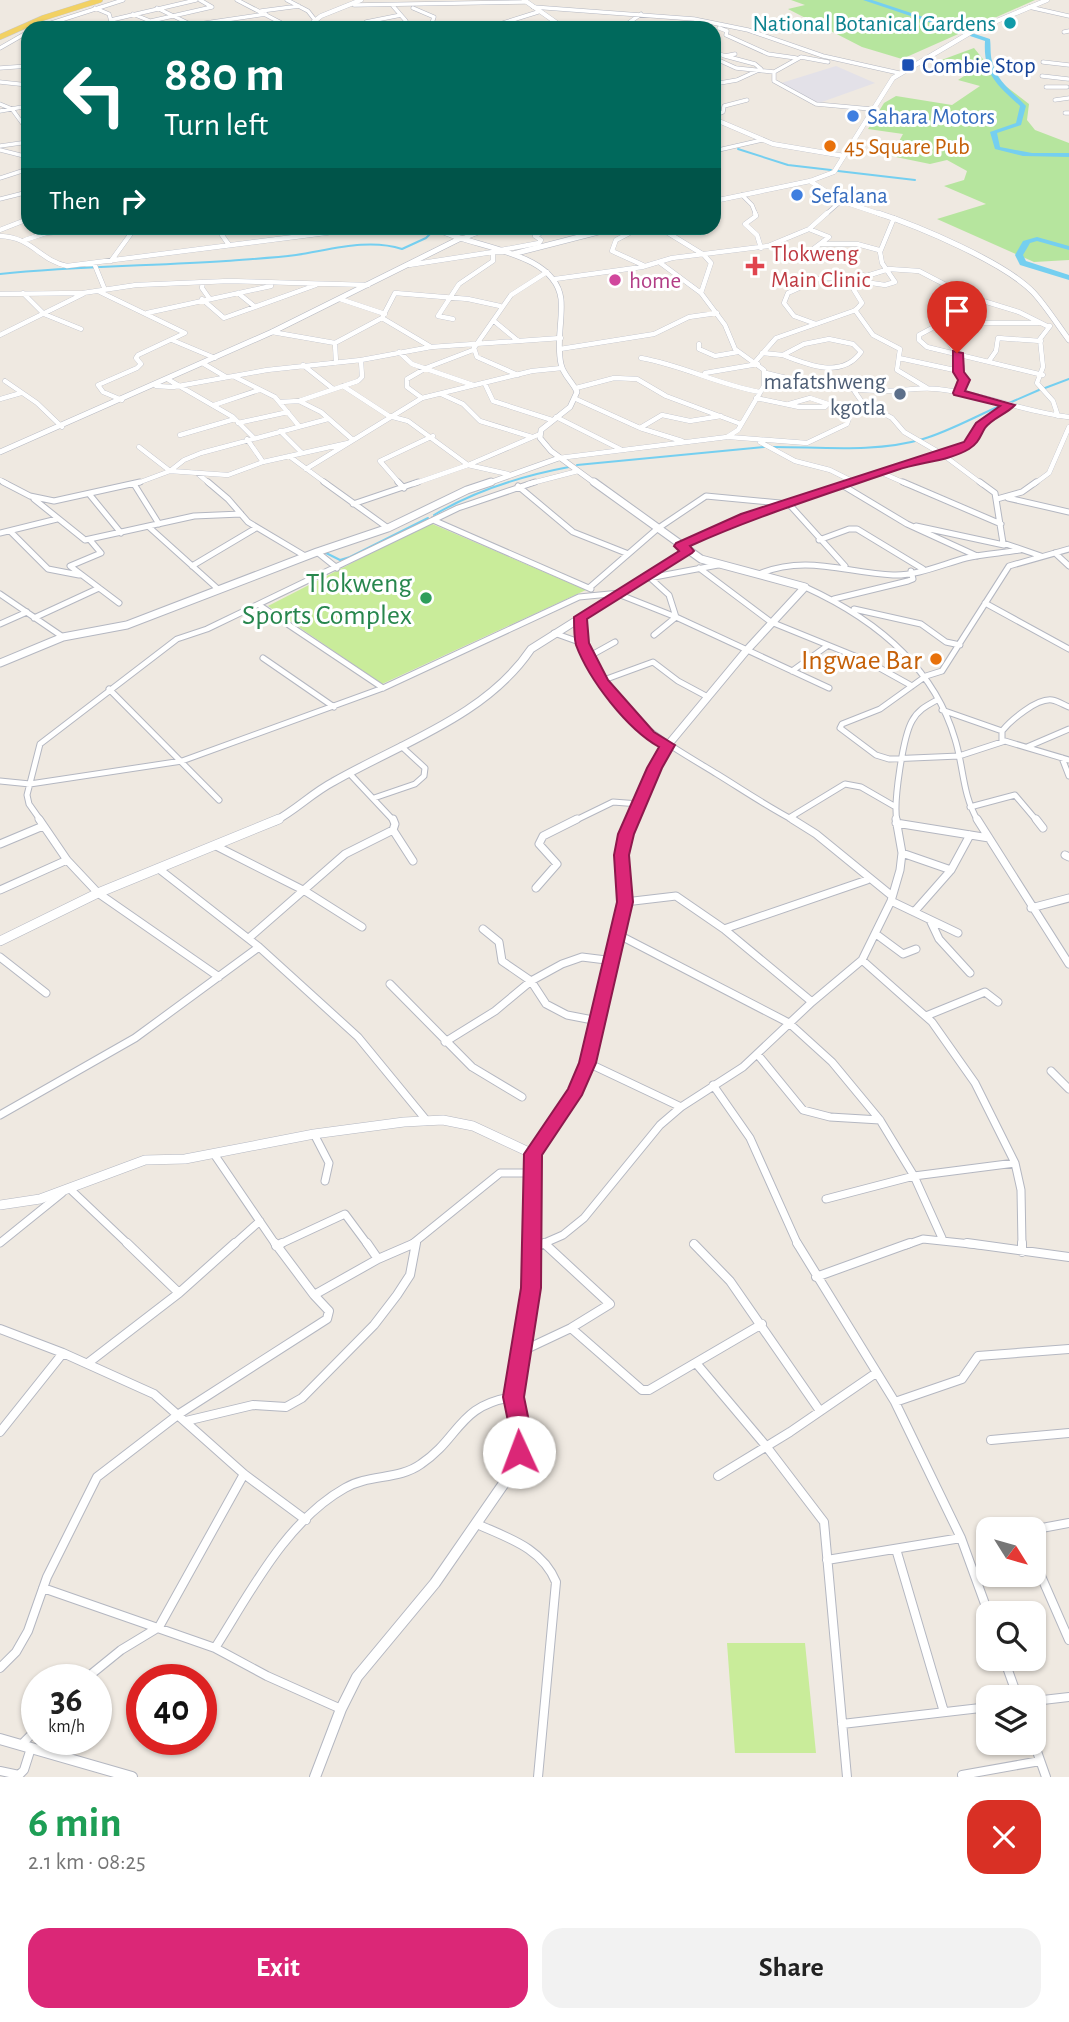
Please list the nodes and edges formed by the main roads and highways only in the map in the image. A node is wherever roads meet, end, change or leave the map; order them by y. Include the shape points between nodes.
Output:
1 (111, 0) edge
2 (96, 5) edge
3 (36, 21) edge
4 (49, 21) edge
5 (21, 28) edge
6 (21, 33) edge
7 (0, 37) edge
8 (0, 45) edge

1 - 2 main road
2 - 3 main road
2 - 4 main road
5 - 7 main road
6 - 8 main road

